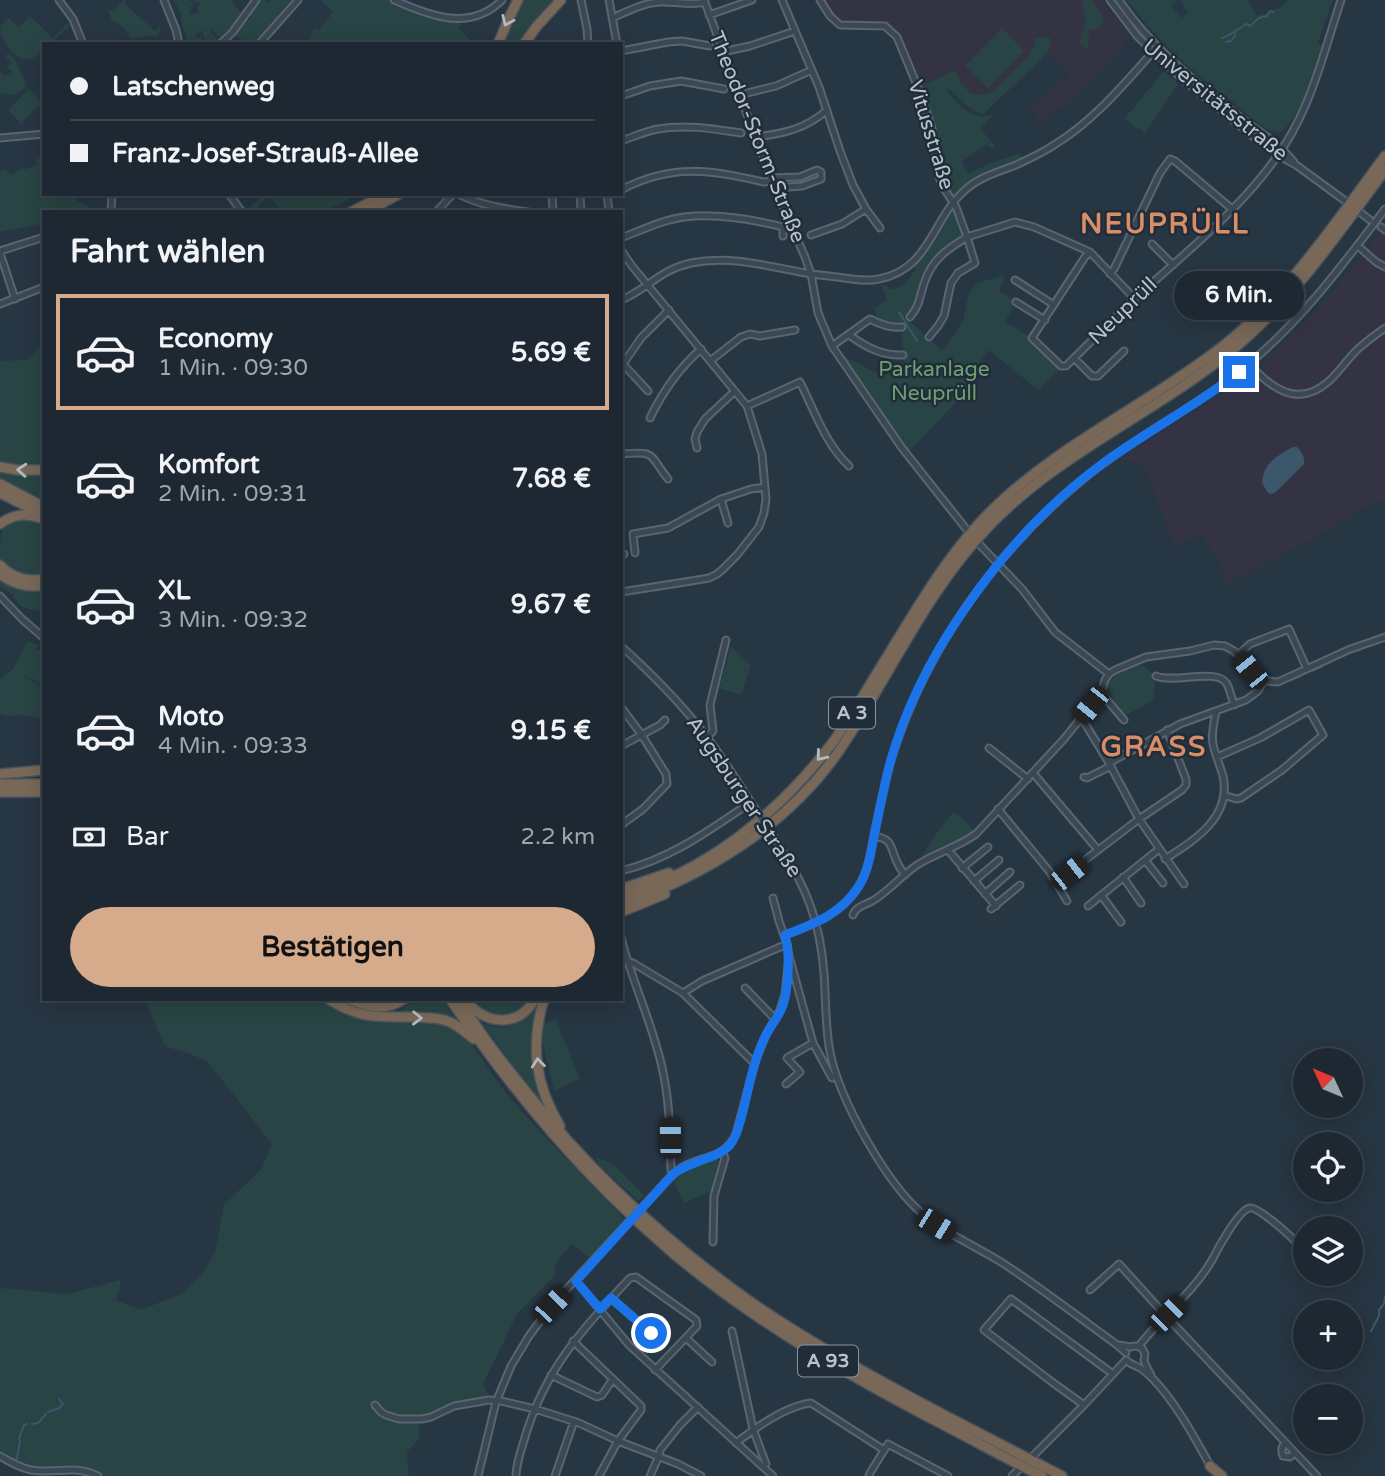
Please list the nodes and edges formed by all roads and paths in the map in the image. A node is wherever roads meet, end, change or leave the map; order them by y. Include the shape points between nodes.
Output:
1 (59, 0) edge
2 (164, 0) edge
3 (256, 0) edge
4 (298, 0) edge
5 (394, 0) edge
6 (502, 0) edge
7 (518, 0) edge
8 (581, 0) edge
9 (609, 0) edge
10 (752, 0) edge
11 (782, 0) edge
12 (820, 0) edge
13 (1110, 0) edge
14 (1119, 0) edge
15 (1341, 0) edge
16 (704, 1) edge
17 (560, 2) edge
18 (709, 15) junction
19 (612, 18) junction
20 (795, 31) junction
21 (82, 42) edge
22 (179, 42) edge
23 (221, 42) edge
24 (261, 42) edge
25 (499, 42) edge
26 (525, 42) edge
27 (588, 42) edge
28 (617, 42) edge
29 (710, 46) dead end
30 (1155, 50) junction
31 (623, 51) edge
32 (722, 52) junction
33 (811, 69) junction
34 (724, 89) dead end
35 (623, 95) edge
36 (739, 95) junction
37 (827, 110) junction
38 (741, 133) dead end
39 (42, 134) edge
40 (755, 137) junction
41 (0, 138) edge
42 (623, 140) edge
43 (1280, 152) junction
44 (1385, 156) edge
45 (1385, 170) edge
46 (771, 179) junction
47 (775, 188) junction
48 (623, 189) edge
49 (382, 196) edge
50 (395, 196) edge
51 (454, 196) edge
52 (461, 196) edge
53 (1343, 200) dead end
54 (954, 202) junction
55 (866, 209) junction
56 (1232, 209) junction
57 (1385, 209) edge
58 (355, 210) edge
59 (370, 210) edge
60 (438, 210) edge
61 (518, 210) edge
62 (1361, 213) dead end
63 (1370, 220) dead end
64 (880, 228) dead end
65 (42, 235) edge
66 (811, 235) dead end
67 (783, 236) dead end
68 (967, 237) junction
69 (623, 238) edge
70 (1152, 244) dead end
71 (1358, 246) junction
72 (0, 252) edge
73 (1090, 252) junction
74 (623, 253) edge
75 (1173, 265) junction
76 (1385, 267) edge
77 (811, 274) junction
78 (1110, 274) junction
79 (1015, 280) dead end
80 (648, 284) junction
81 (42, 288) edge
82 (15, 299) junction
83 (623, 299) edge
84 (1135, 299) junction
85 (1016, 302) dead end
86 (0, 304) edge
87 (1054, 305) junction
88 (669, 310) junction
89 (910, 317) dead end
90 (1045, 320) junction
91 (902, 327) dead end
92 (1385, 328) edge
93 (795, 330) dead end
94 (849, 335) junction
95 (929, 337) dead end
96 (832, 346) junction
97 (701, 349) junction
98 (1124, 351) dead end
99 (903, 355) dead end
100 (1074, 358) junction
101 (710, 361) junction
102 (1249, 364) junction
103 (648, 391) dead end
104 (735, 391) junction
105 (747, 406) junction
106 (650, 418) dead end
107 (698, 448) dead end
108 (623, 454) edge
109 (0, 467) edge
110 (849, 467) dead end
111 (42, 470) edge
112 (668, 478) dead end
113 (0, 484) edge
114 (765, 486) junction
115 (0, 493) edge
116 (721, 499) junction
117 (42, 506) edge
118 (42, 516) edge
119 (42, 517) edge
120 (728, 523) dead end
121 (0, 524) edge
122 (967, 530) dead end
123 (979, 544) dead end
124 (635, 553) dead end
125 (0, 565) edge
126 (999, 565) junction
127 (0, 574) edge
128 (42, 579) edge
129 (42, 585) edge
130 (623, 593) edge
131 (0, 596) edge
132 (42, 636) edge
133 (1385, 637) edge
134 (726, 640) dead end
135 (623, 648) edge
136 (1238, 655) junction
137 (1307, 669) junction
138 (1109, 674) junction
139 (1156, 676) dead end
140 (1264, 681) junction
141 (1101, 693) junction
142 (1234, 705) junction
143 (623, 710) edge
144 (1216, 712) junction
145 (1081, 718) junction
146 (665, 720) dead end
147 (1124, 720) dead end
148 (1167, 730) junction
149 (642, 734) junction
150 (707, 737) junction
151 (623, 745) edge
152 (989, 748) dead end
153 (1217, 757) junction
154 (1110, 764) junction
155 (42, 770) edge
156 (1033, 773) junction
157 (0, 776) edge
158 (42, 777) edge
159 (1084, 777) dead end
160 (1028, 779) junction
161 (0, 784) edge
162 (42, 784) edge
163 (0, 792) edge
164 (42, 792) edge
165 (1224, 795) junction
166 (752, 805) junction
167 (999, 809) junction
168 (1139, 819) junction
169 (623, 824) edge
170 (874, 836) junction
171 (988, 846) dead end
172 (1158, 849) junction
173 (947, 850) junction
174 (1098, 850) junction
175 (1165, 859) junction
176 (703, 860) junction
177 (999, 860) dead end
178 (1145, 860) junction
179 (962, 868) junction
180 (623, 871) edge
181 (700, 872) junction
182 (1010, 872) dead end
183 (905, 875) junction
184 (1123, 877) junction
185 (974, 881) junction
186 (1056, 882) junction
187 (1163, 883) dead end
188 (1184, 884) dead end
189 (1020, 885) dead end
190 (624, 887) edge
191 (985, 894) junction
192 (623, 895) edge
193 (1101, 895) junction
194 (772, 898) dead end
195 (1067, 901) dead end
196 (1141, 903) dead end
197 (623, 904) edge
198 (1088, 906) dead end
199 (623, 913) edge
200 (853, 915) dead end
201 (1121, 922) dead end
202 (816, 923) junction
203 (785, 935) junction
204 (787, 944) junction
205 (623, 945) edge
206 (789, 956) junction
207 (627, 961) junction
208 (745, 988) dead end
209 (683, 993) junction
210 (332, 1001) edge
211 (354, 1001) edge
212 (401, 1001) edge
213 (451, 1001) edge
214 (464, 1001) edge
215 (465, 1001) edge
216 (534, 1001) edge
217 (544, 1001) edge
218 (775, 1019) junction
219 (813, 1042) junction
220 (480, 1044) junction
221 (754, 1063) junction
222 (832, 1078) dead end
223 (786, 1084) dead end
224 (575, 1148) junction
225 (722, 1151) junction
226 (673, 1174) junction
227 (1293, 1240) edge
228 (713, 1242) dead end
229 (576, 1281) junction
230 (1090, 1290) dead end
231 (611, 1298) junction
232 (600, 1309) junction
233 (1166, 1316) junction
234 (732, 1331) dead end
235 (651, 1333) dead end
236 (686, 1338) junction
237 (573, 1340) junction
238 (1139, 1346) junction
239 (1127, 1353) junction
240 (1144, 1360) junction
241 (712, 1362) dead end
242 (1135, 1366) junction
243 (656, 1370) junction
244 (1113, 1374) junction
245 (551, 1375) junction
246 (613, 1379) junction
247 (1154, 1380) junction
248 (496, 1402) junction
249 (374, 1405) dead end
250 (1084, 1405) junction
251 (698, 1407) junction
252 (535, 1409) junction
253 (574, 1421) junction
254 (753, 1429) junction
255 (618, 1441) junction
256 (736, 1443) junction
257 (1285, 1443) junction
258 (884, 1450) junction
259 (1293, 1452) edge
260 (1293, 1454) edge
261 (1295, 1454) edge
262 (0, 1456) edge
263 (659, 1456) junction
264 (1033, 1456) dead end
265 (1210, 1466) junction
266 (766, 1467) junction
267 (1019, 1469) dead end
268 (98, 1476) edge
269 (478, 1476) edge
270 (516, 1476) edge
271 (555, 1476) edge
272 (599, 1476) edge
273 (649, 1476) edge
274 (701, 1476) edge
275 (759, 1476) edge
276 (773, 1476) edge
277 (869, 1476) edge
278 (948, 1476) edge
279 (1012, 1476) edge
280 (1042, 1476) edge
281 (1062, 1476) edge
282 (1215, 1476) edge
283 (1222, 1476) edge
284 (1317, 1476) edge

1 - 21 street
2 - 22 street
3 - 23 street
4 - 24 street
5 - 6 street via 462,19 485,13
7 -> 25 highway
8 - 27 street
9 - 19 street
10 - 18 street
11 - 20 street
12 - 54 street, Vitusstraße via 840,25 885,26 897,37 928,113 939,177
13 - 30 street, Universitätsstraße via 1131,30
14 - 30 street, Universitätsstraße
15 - 43 street, Neuprüll via 1311,89
16 - 18 street, Theodor-Storm-Straße
16 - 19 street via 696,5 652,3
17 - 26 highway
18 - 32 street, Theodor-Storm-Straße
19 - 28 street
20 - 32 street
20 - 33 street
29 - 31 street via 668,41
30 - 43 street, Universitätsstraße
30 - 54 street via 1070,134 977,181
32 - 36 street, Theodor-Storm-Straße
33 - 36 street via 776,86
33 - 37 street
34 - 35 street via 681,81
36 - 40 street, Theodor-Storm-Straße
37 - 40 street via 794,130
37 - 55 street via 853,186
38 - 42 street via 676,127
39 - 41 street
40 - 46 street, Theodor-Storm-Straße
43 - 53 street, Universitätsstraße
43 - 56 street, Neuprüll
44 -> 176 highway, A 3 via 1298,270 1237,334 1175,381 1052,460 981,521 930,585 834,741 768,812
45 - 181 highway, A 3 via 1298,284 1244,340 1048,475 988,527 938,589 838,751 814,781 765,828
46 - 47 street, Theodor-Storm-Straße
46 - 47 street via 821,172 821,178 805,185
46 - 48 street via 764,182 683,171 654,176
47 - 77 street, Theodor-Storm-Straße
49 - 58 highway
50 - 59 highway
51 - 60 street
52 - 61 street
54 - 68 street
54 - 77 street via 925,250 900,272 873,280
55 - 64 street
55 - 66 street
56 - 75 street, Neuprüll
56 - 78 street via 1172,159 1160,173
57 - 71 street
62 - 63 street
65 - 72 street
67 - 69 street via 783,228 773,225 701,216 665,222
68 - 73 street via 1014,222
68 - 89 street via 932,266
68 - 95 street via 975,262 951,283 944,316
70 - 75 street, Neuprüll
71 - 76 street
71 - 102 street via 1308,307
72 - 82 street
73 - 78 street
73 - 87 street
74 - 80 street
75 - 84 street, Neuprüll
77 - 80 street via 720,260 680,266
77 - 96 street, Theodor-Storm-Straße via 818,313
78 - 84 street
79 - 87 street
80 - 83 street
80 - 88 street
81 - 82 street
82 - 86 street
84 - 100 street, Neuprüll
85 - 90 street
87 - 90 street
88 - 97 street
88 - 103 street via 623,364
90 - 100 street, Neuprüll via 1032,338 1061,366
91 - 94 street via 870,319
92 - 102 street via 1358,348 1327,383 1310,392 1281,391
93 - 101 street via 741,337
94 - 96 street
94 - 99 street via 881,354
96 - 122 street, Theodor-Storm-Straße via 902,448
97 - 101 street
97 - 106 street via 674,377
98 - 100 street, Neuprüll via 1098,376 1092,376
101 - 104 street
102 - 126 street via 1087,476
104 - 105 street
104 - 107 street via 700,426 695,439
105 - 110 street via 800,382 828,442
105 - 114 street via 762,454
108 - 112 street via 649,454
111 -> 109 highway
113 - 117 highway
114 - 116 street
114 - 130 street via 762,521 723,569 709,578
115 - 118 highway
116 - 120 street
116 - 124 street via 668,528 633,534
119 - 121 highway via 18,515
123 - 126 street
125 - 128 highway via 18,578
126 - 138 street via 1055,632
126 - 170 street via 964,610 918,690 892,759
127 - 129 highway via 19,584
131 - 132 street
133 - 137 street
134 - 150 street via 710,705 713,731
135 - 150 street, Augsburger Straße via 660,682
136 - 137 street via 1289,629
136 - 138 street via 1214,645 1146,657
136 - 140 street
137 - 140 street via 1278,682
138 - 141 street
139 - 142 street via 1219,677 1227,684
140 - 142 street via 1247,700
141 - 145 street
141 - 147 street
142 - 144 street
143 - 149 street
144 - 148 street
144 - 153 street via 1213,746
145 - 154 street
145 - 156 street
146 - 149 street
148 - 154 street
148 - 168 street via 1186,785
149 - 151 street
149 - 169 street via 666,774 667,784
150 - 166 street, Augsburger Straße
152 - 160 street
153 - 165 street
153 - 165 street via 1309,710 1323,735 1241,798
154 - 159 street
154 - 168 street
155 - 157 highway
156 - 160 street
156 - 174 street
157 - 158 highway
160 - 167 street
161 - 162 highway
163 - 164 highway
165 - 175 street via 1208,827
166 - 180 street via 673,853
166 - 202 street, Augsburger Straße, bridge via 805,888
167 - 173 street via 976,834
167 - 186 street
168 - 172 street
168 - 174 street
170 - 183 street via 890,843
170 - 202 street via 860,885 839,909
171 - 179 street
172 - 175 street
172 - 178 street
173 - 179 street
173 - 183 street
174 - 186 street
175 - 188 street
176 - 190 highway
176 - 192 highway, A 3 via 662,882
177 - 185 street
178 - 184 street
178 - 187 street
179 - 185 street
181 - 197 highway, A 3
181 - 199 highway, A 3
182 - 191 street
183 - 200 street
184 - 193 street
184 - 196 street
185 - 191 street
186 - 195 street
189 - 191 street via 993,908
193 - 198 street
193 - 201 street
194 - 203 street
202 - 203 street
202 - 239 street, Augsburger Straße via 835,1072 855,1118 896,1185 936,1225 1003,1264
203 - 204 street
204 - 206 street
204 - 209 street
205 - 207 street
206 - 218 street via 783,1004
206 - 219 street
207 - 209 street
207 - 226 street via 663,1071
208 - 218 street
209 - 221 street
210 -> 220 highway, A 93 via 369,1016 446,1020
211 - 212 highway via 382,1008
213 - 220 highway, A 93
214 - 224 highway, A 93 via 483,1035
215 - 216 highway, A 93 via 485,1017 510,1020
224 -> 217 highway via 552,1111 538,1071 536,1031
218 - 221 street
219 - 222 street
219 - 223 street via 787,1058 800,1072
220 - 280 highway, A 93 via 576,1162 716,1287 894,1399
221 - 225 street via 736,1134
224 - 281 highway, A 93 via 643,1215 753,1303 839,1358
225 - 226 street
225 - 228 street via 725,1158 714,1196
226 - 229 street, bridge
227 - 233 street via 1262,1213 1249,1208 1228,1231 1198,1282
229 - 232 street
229 - 248 street via 529,1336
230 - 233 street via 1119,1264
231 - 232 street
231 - 235 street
231 - 236 street via 629,1278 636,1277 696,1320 697,1326
232 - 237 street
232 - 243 street
233 - 238 street
233 - 257 street
234 - 254 street
236 - 241 street
236 - 243 street
237 - 245 street
237 - 246 street
238 - 239 street
238 - 240 street
239 - 242 street
239 - 244 street
240 - 242 street
240 - 247 street
242 - 247 street
243 - 251 street
244 - 250 street
244 - 250 street via 1010,1299 984,1330
245 - 246 street via 597,1397
245 - 252 street
246 - 255 street via 641,1406
247 - 265 street
248 - 249 street via 454,1406 422,1419 399,1419
248 - 252 street
248 - 269 street
250 - 264 street
251 - 256 street
251 - 263 street
252 - 253 street
252 - 270 street
253 - 255 street
253 - 271 street
254 - 256 street
254 - 258 street via 811,1403
254 - 266 street
255 - 263 street
255 - 272 street
256 - 266 street
257 - 259 street
257 - 260 street via 1283,1456
258 - 277 street
258 - 278 street via 888,1444
261 - 284 street
262 - 268 street via 23,1469 70,1469
263 - 273 street
263 - 274 street
265 - 282 street
265 - 283 highway
266 - 275 street
266 - 276 street
267 - 279 street

